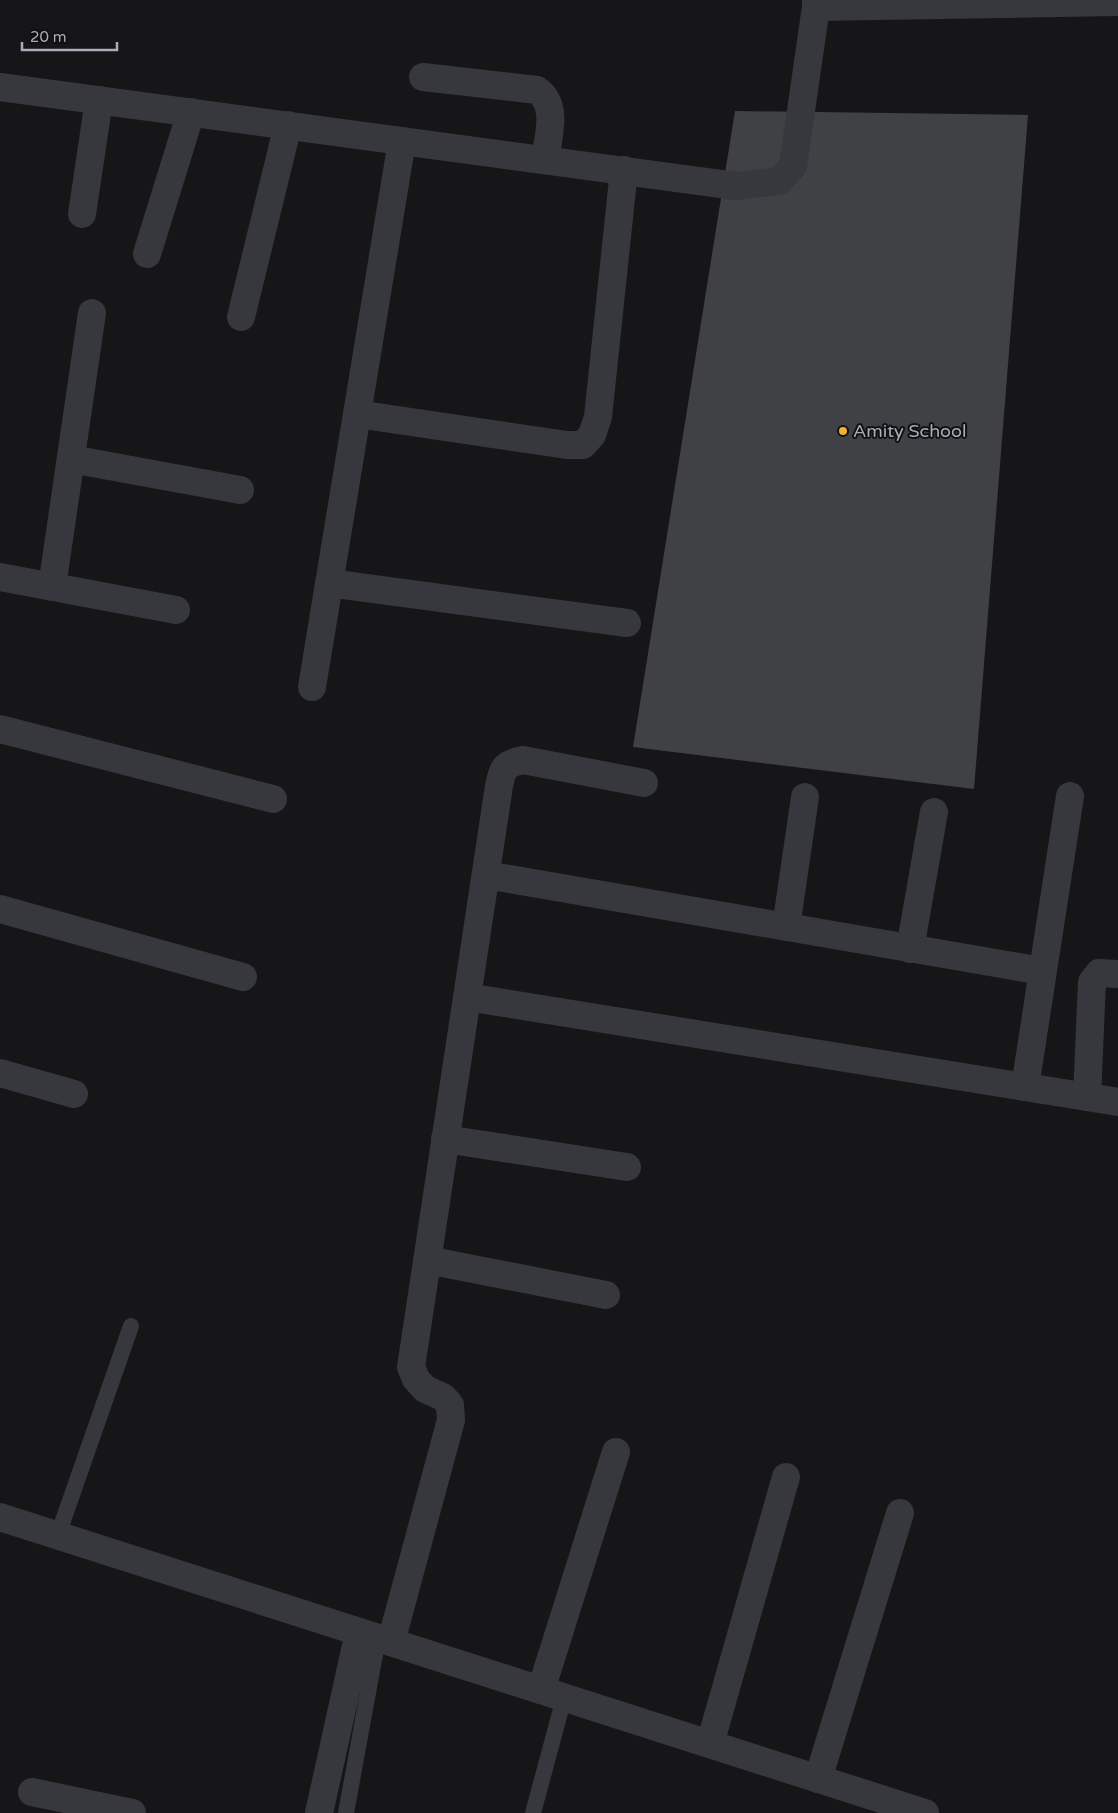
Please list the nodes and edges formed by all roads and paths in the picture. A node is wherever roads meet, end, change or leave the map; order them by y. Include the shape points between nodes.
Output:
1 (1118, 2) edge
2 (816, 4) edge
3 (423, 77) dead end
4 (0, 87) edge
5 (99, 100) junction
6 (191, 112) junction
7 (288, 125) junction
8 (402, 141) junction
9 (546, 160) junction
10 (624, 170) junction
11 (82, 214) dead end
12 (146, 254) dead end
13 (92, 313) dead end
14 (241, 318) dead end
15 (357, 414) junction
16 (71, 459) junction
17 (240, 490) dead end
18 (0, 577) edge
19 (329, 583) junction
20 (52, 587) junction
21 (176, 610) dead end
22 (627, 623) dead end
23 (312, 687) dead end
24 (0, 729) edge
25 (644, 783) dead end
26 (1070, 796) dead end
27 (805, 797) dead end
28 (273, 799) dead end
29 (934, 812) dead end
30 (486, 875) junction
31 (0, 909) edge
32 (786, 927) junction
33 (910, 949) junction
34 (1042, 971) junction
35 (1118, 974) edge
36 (243, 977) dead end
37 (467, 997) junction
38 (0, 1073) edge
39 (1024, 1087) junction
40 (74, 1094) dead end
41 (1087, 1097) junction
42 (1118, 1102) edge
43 (445, 1140) junction
44 (627, 1167) dead end
45 (427, 1260) junction
46 (606, 1295) dead end
47 (131, 1326) dead end
48 (616, 1452) dead end
49 (786, 1477) dead end
50 (900, 1513) dead end
51 (0, 1517) edge
52 (58, 1535) junction
53 (376, 1637) junction
54 (552, 1694) junction
55 (710, 1744) junction
56 (818, 1779) junction
57 (32, 1792) dead end
58 (873, 1805) edge
59 (132, 1813) edge
60 (319, 1813) edge
61 (346, 1813) edge
62 (532, 1813) edge
63 (925, 1813) edge

1 - 2 street
2 - 10 street via 793,166 779,181 736,186
3 - 9 street via 536,90 545,96 551,111
4 - 5 street
5 - 6 street
5 - 11 street
6 - 7 street
6 - 12 street
7 - 8 street
7 - 14 street
8 - 9 street
8 - 15 street
9 - 10 street
10 - 15 street via 598,417 592,435 583,445
13 - 16 street
15 - 19 street
16 - 17 street
16 - 20 street
18 - 20 street
19 - 22 street
19 - 23 street
20 - 21 street
24 - 28 street
25 - 30 street via 523,760 510,763 503,770 499,786
26 - 34 street
27 - 32 street
29 - 33 street
30 - 32 street
30 - 37 street
31 - 36 street
32 - 33 street
33 - 34 street
34 - 39 street
35 - 41 street via 1099,974 1092,982
37 - 39 street
37 - 43 street
38 - 40 street
39 - 41 street
41 - 42 street
43 - 44 street
43 - 45 street
45 - 46 street
45 - 53 street via 411,1367 425,1389 443,1397 450,1405 451,1420
47 - 52 lane
48 - 54 street
49 - 55 street
50 - 56 street
51 - 52 street
52 - 53 street
53 - 54 street
53 - 60 street
53 - 61 lane
54 - 55 street
54 - 62 lane
55 - 56 street
56 - 58 street
57 - 59 street
58 - 63 street

